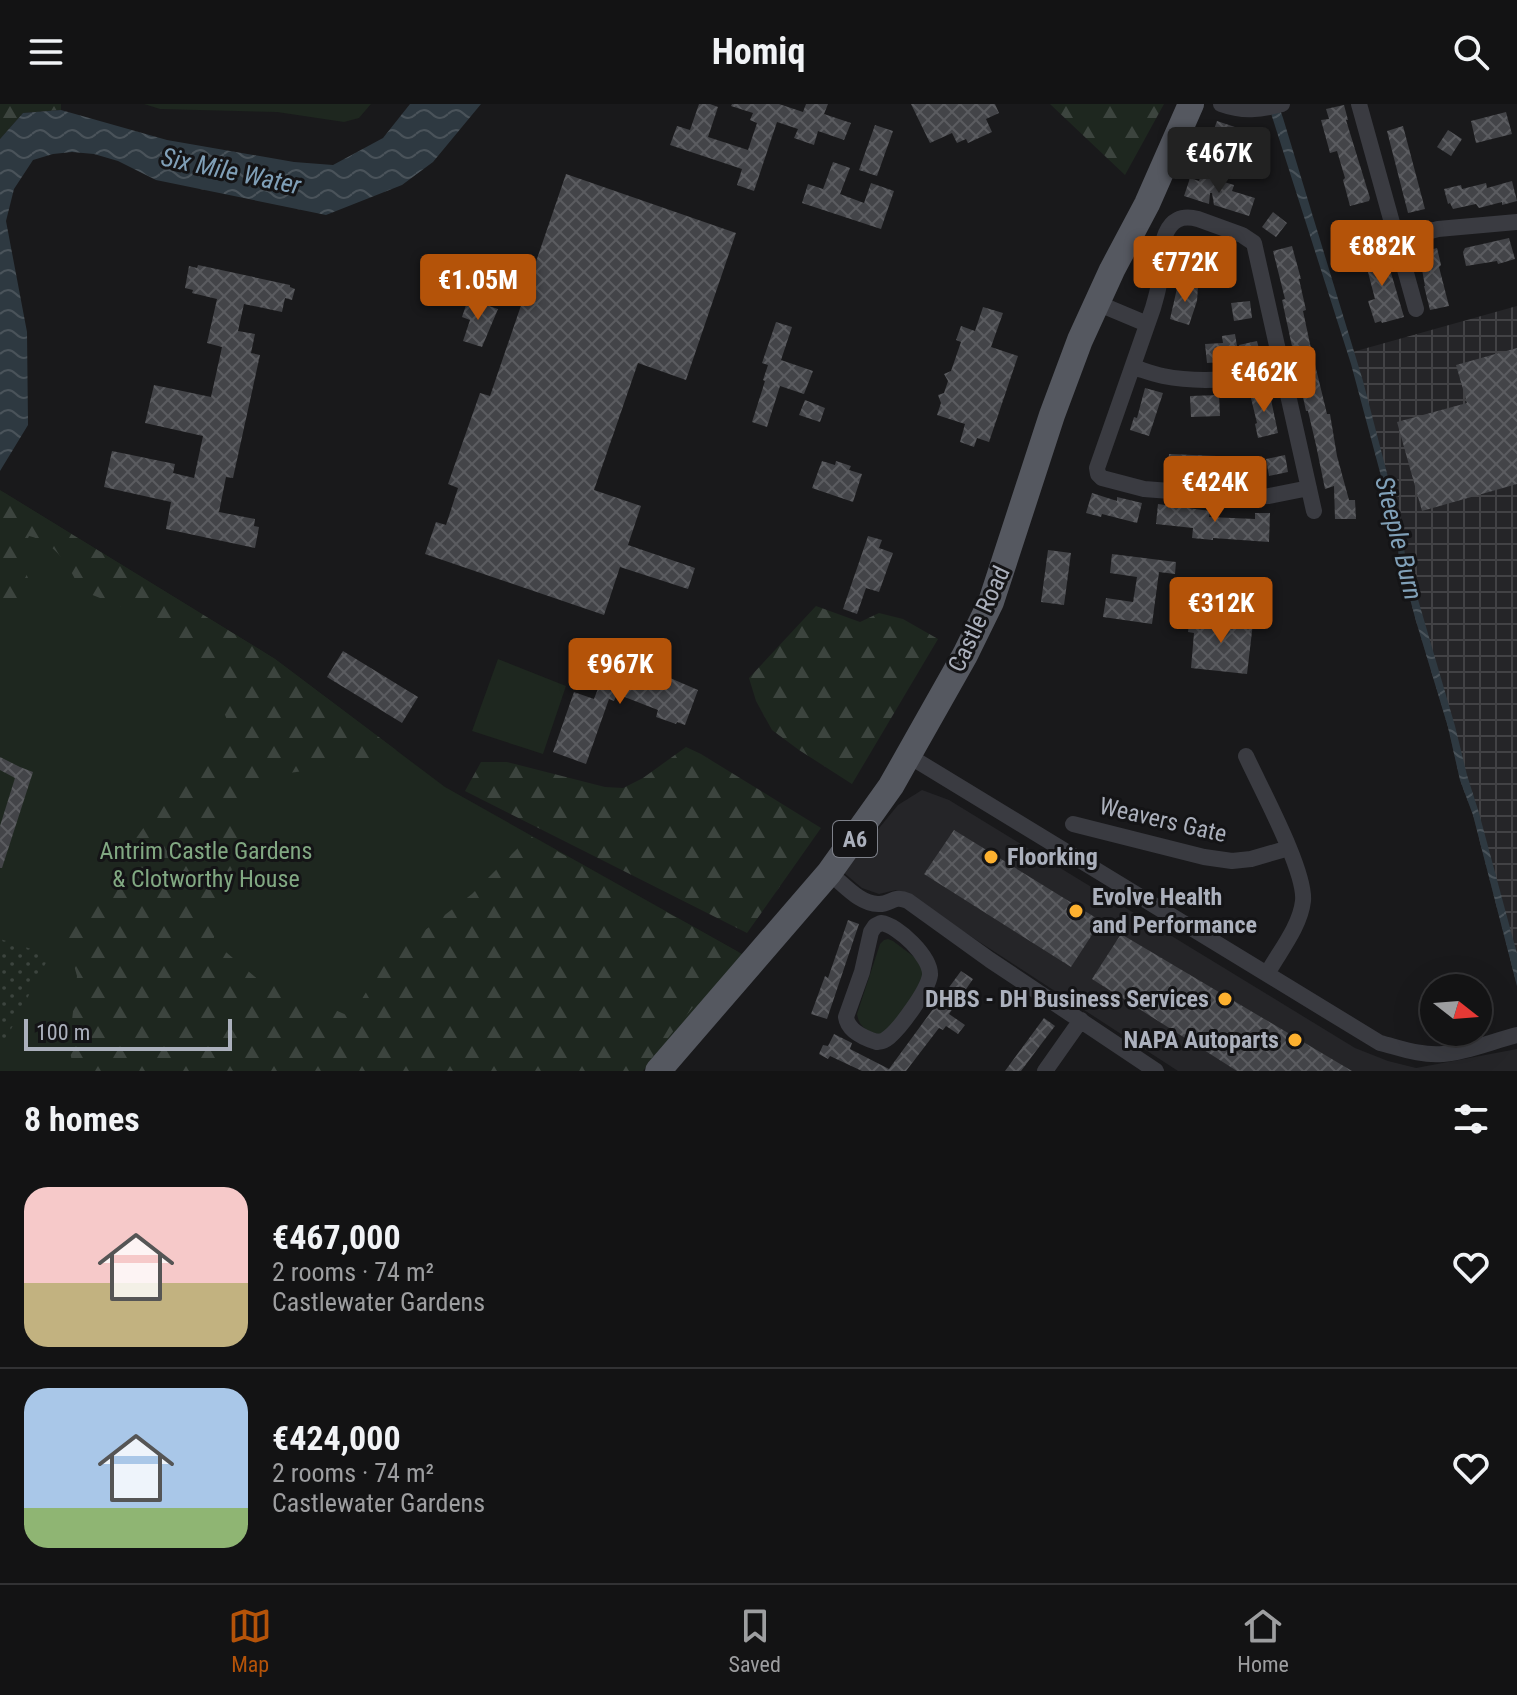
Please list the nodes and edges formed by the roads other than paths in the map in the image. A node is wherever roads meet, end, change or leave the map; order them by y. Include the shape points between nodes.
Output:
1 (1191, 104) edge
2 (1221, 104) edge
3 (1282, 104) edge
4 (1359, 104) edge
5 (1517, 222) edge
6 (1397, 240) junction
7 (1097, 303) junction
8 (1416, 309) dead end
9 (1147, 324) junction
10 (1133, 367) junction
11 (1282, 371) junction
12 (1309, 488) junction
13 (1314, 511) dead end
14 (909, 756) junction
15 (1246, 756) dead end
16 (1073, 824) dead end
17 (1289, 848) junction
18 (829, 873) junction
19 (883, 903) junction
20 (885, 923) junction
21 (1267, 974) junction
22 (1081, 1020) junction
23 (1514, 1036) edge
24 (658, 1071) edge
25 (1045, 1071) edge
26 (1156, 1071) edge

1 - 7 main road, Castle Road / A6
2 - 3 street via 1246,110
4 - 6 street
5 - 6 street via 1438,229
6 - 8 street
7 - 9 street
7 - 14 main road, Castle Road / A6 via 1052,415 991,602
9 - 10 street
9 - 11 street via 1167,230 1181,219 1198,219 1254,243
10 - 11 street via 1187,379 1249,378
10 - 12 street via 1097,468 1102,478 1144,489 1249,497
11 - 12 street
12 - 13 street
14 - 18 main road, Castle Road / A6
14 - 21 street
15 - 17 street
16 - 17 street, Weavers Gate via 1232,861
17 - 21 street via 1303,903
18 - 19 street via 862,899
18 - 24 main road, Castle Road / A6
19 - 20 street
19 - 22 street via 908,901
20 - 20 street via 925,959 930,976 903,1020 886,1040 877,1042 851,1028 846,1017 871,932
21 - 23 street via 1380,1043 1442,1054
22 - 25 street
22 - 26 street

